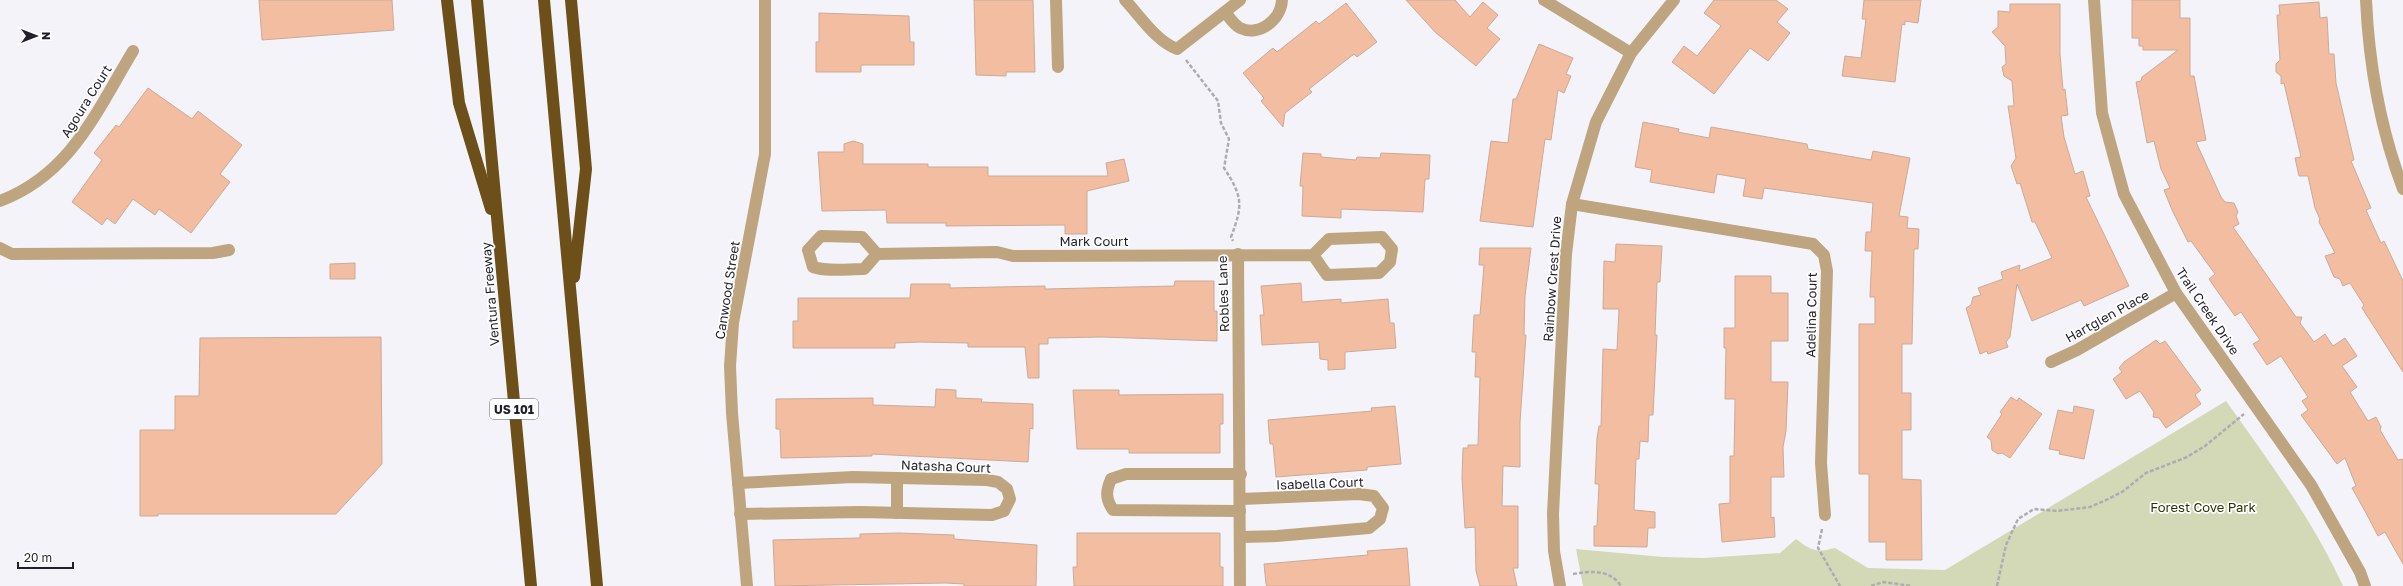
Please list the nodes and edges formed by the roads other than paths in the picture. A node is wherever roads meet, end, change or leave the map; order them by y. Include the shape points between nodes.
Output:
1 (447, 0) edge
2 (477, 0) edge
3 (544, 0) edge
4 (571, 0) edge
5 (765, 0) edge
6 (1056, 0) edge
7 (1125, 0) edge
8 (1240, 0) edge
9 (1282, 0) edge
10 (1544, 0) edge
11 (1674, 0) edge
12 (2094, 0) edge
13 (2366, 0) edge
14 (1225, 12) junction
15 (133, 51) dead end
16 (1631, 53) junction
17 (1058, 67) dead end
18 (2403, 189) edge
19 (0, 201) edge
20 (1572, 204) junction
21 (498, 233) junction
22 (0, 248) edge
23 (229, 250) dead end
24 (877, 254) junction
25 (1238, 254) junction
26 (1312, 255) junction
27 (2176, 293) junction
28 (572, 304) junction
29 (2051, 362) dead end
30 (1241, 474) junction
31 (897, 478) junction
32 (738, 483) junction
33 (1241, 505) junction
34 (897, 513) junction
35 (740, 514) junction
36 (1825, 515) road end
37 (1240, 537) junction
38 (1559, 581) edge
39 (531, 586) edge
40 (597, 586) edge
41 (746, 586) edge
42 (1240, 586) edge
43 (2365, 586) edge

1 - 21 highway via 459,103
2 - 21 highway, Ventura Freeway / US 101
3 - 28 highway
4 - 28 highway via 586,169
5 - 32 street, Canwood Street via 765,154 733,323 730,366
6 - 17 street
7 - 14 street via 1158,36 1169,46 1177,49
8 - 14 street
9 - 14 street via 1278,14 1265,28 1245,30 1238,27
10 - 16 street
11 - 16 street, Rainbow Crest Drive
12 - 27 street, Trail Creek Drive via 2102,113 2122,186
13 - 18 street via 2376,94 2390,153
15 - 19 street, Agoura Court via 75,147 42,179
16 - 20 street, Rainbow Crest Drive via 1596,122
20 - 36 street, Adelina Court via 1813,244 1824,255 1827,271 1821,463
20 - 38 street, Rainbow Crest Drive via 1566,254 1553,514 1554,551
21 - 39 highway, Ventura Freeway / US 101
22 - 23 street via 12,254 213,253
24 - 24 street via 862,237 821,236 808,250 813,267 820,269 864,269
24 - 25 street, Mark Court
25 - 26 street, Mark Court
25 - 30 street, Robles Lane
26 - 26 street via 1327,275 1379,273 1390,262 1392,249 1382,237 1329,239
27 - 29 street, Hartglen Place via 2077,350
27 - 43 street, Trail Creek Drive via 2311,485 2360,572
28 - 40 highway
30 - 33 street, Robles Lane
30 - 33 street, Isabella Court via 1126,474 1111,478 1106,491 1114,510
31 - 32 street, Natasha Court via 853,477
31 - 34 street
31 - 34 street, Natasha Court via 998,482 1007,489 1010,499 1004,511 992,515
32 - 35 street, Canwood Street
33 - 37 street, Robles Lane
33 - 37 street, Isabella Court via 1359,494 1374,496 1383,508 1380,519 1369,528
34 - 35 street, Natasha Court
35 - 41 street, Canwood Street
37 - 42 street, Robles Lane

